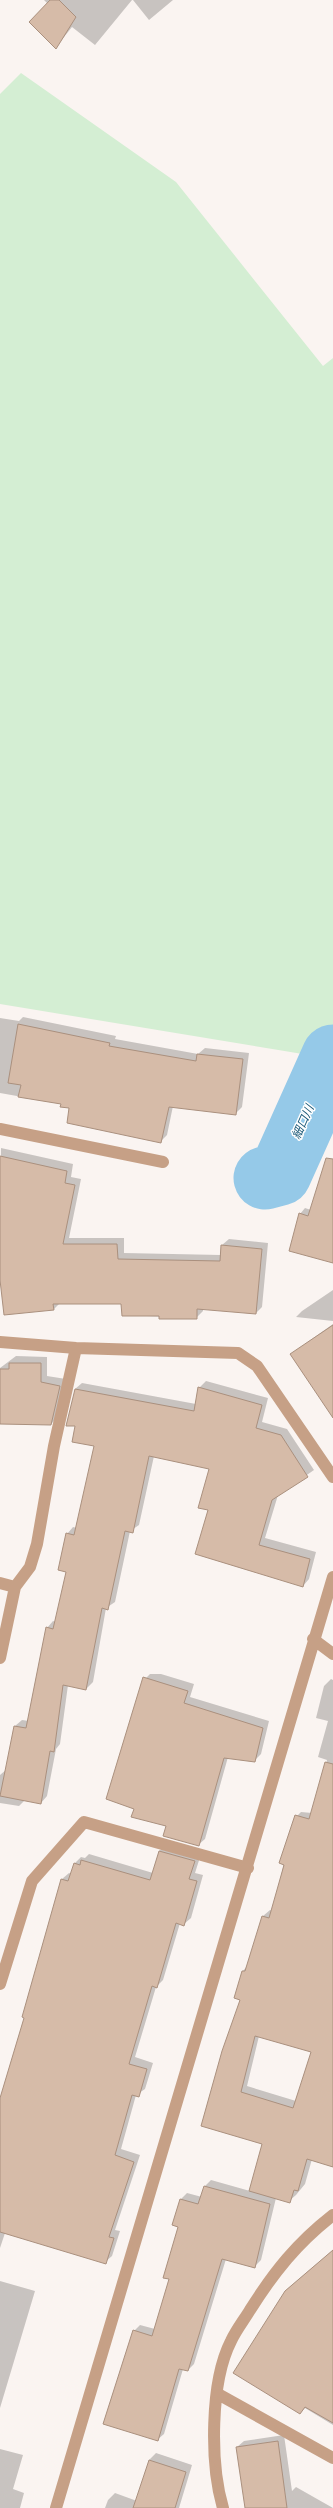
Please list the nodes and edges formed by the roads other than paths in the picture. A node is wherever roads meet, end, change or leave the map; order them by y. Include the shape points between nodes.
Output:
1 (0, 1129) edge
2 (163, 1162) dead end
3 (0, 1342) edge
4 (76, 1348) junction
5 (333, 1477) edge
6 (333, 1577) edge
7 (0, 1584) edge
8 (15, 1587) junction
9 (313, 1639) junction
10 (333, 1654) edge
11 (0, 1658) edge
12 (248, 1868) junction
13 (0, 1984) edge
14 (333, 2215) edge
15 (218, 2394) junction
16 (333, 2458) edge
17 (56, 2508) edge
18 (223, 2508) edge

1 - 2 street
3 - 4 street
4 - 5 street via 238,1353 257,1366
4 - 8 street via 36,1544 30,1567
6 - 9 street
7 - 8 street
8 - 11 street
9 - 10 street
9 - 12 street
12 - 13 street via 84,1822 32,1882
12 - 17 street
14 - 15 street via 291,2251 268,2280 230,2341 223,2361
15 - 16 street
15 - 18 street via 214,2424 214,2456 218,2491

